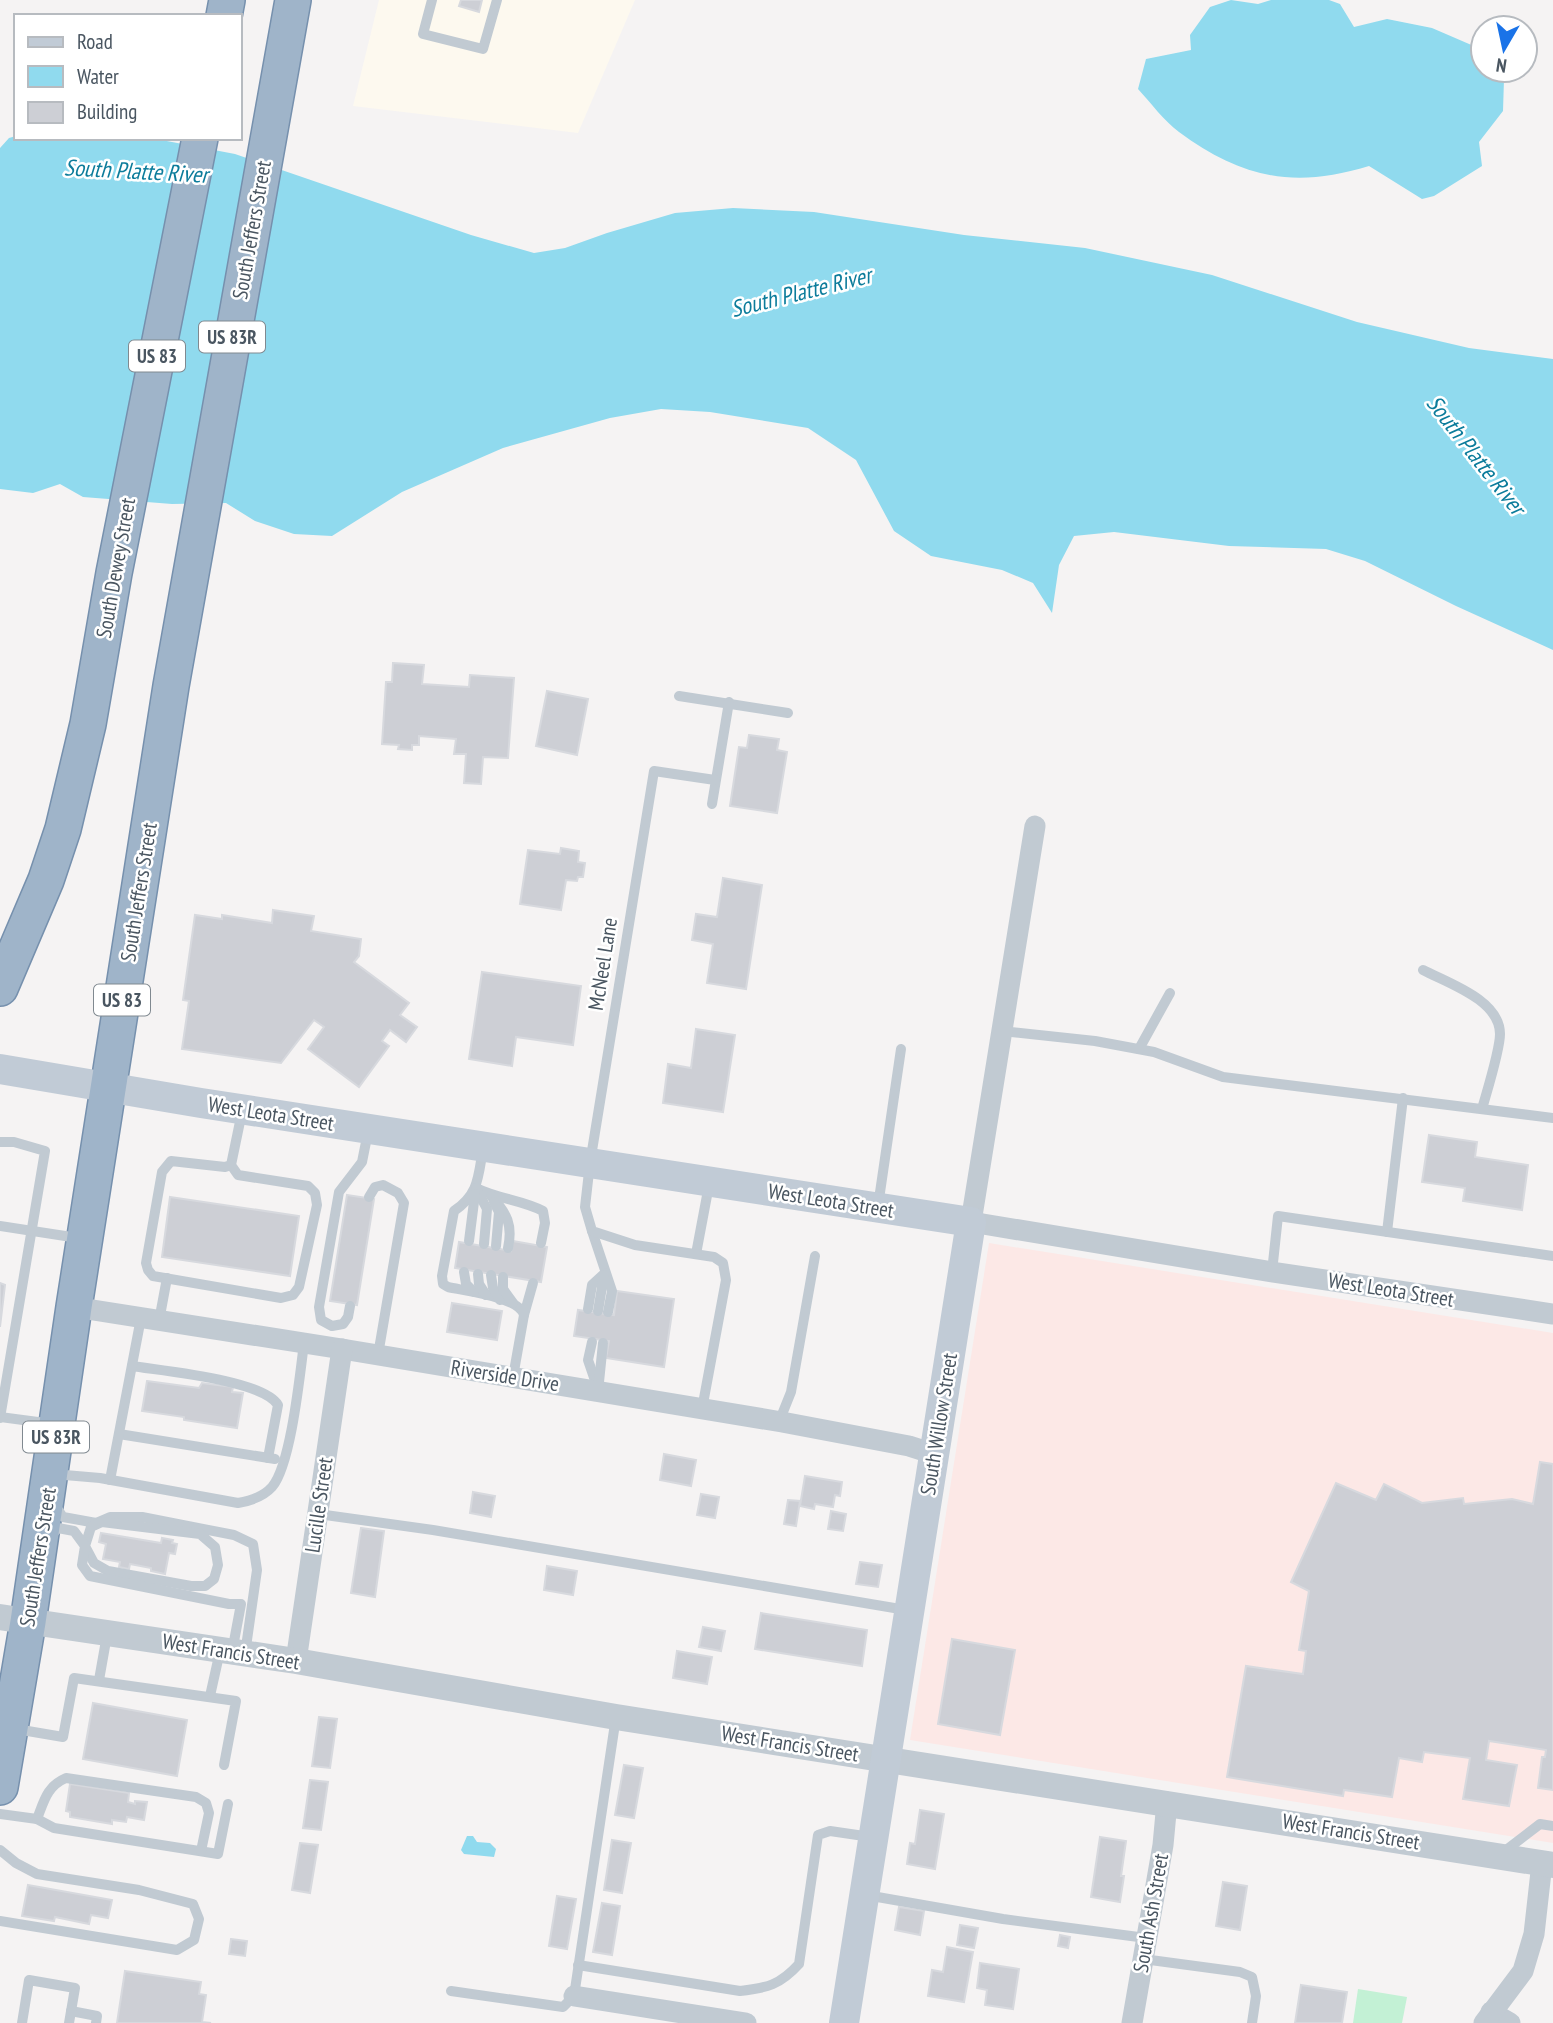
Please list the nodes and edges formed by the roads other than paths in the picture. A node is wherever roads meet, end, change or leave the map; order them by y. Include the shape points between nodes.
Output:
1 (292, 0) edge
2 (432, 0) edge
3 (497, 0) edge
4 (200, 140) edge
5 (190, 570) joint
6 (679, 696) dead end
7 (729, 702) junction
8 (788, 713) dead end
9 (716, 780) junction
10 (712, 804) dead end
11 (1035, 826) dead end
12 (1423, 970) dead end
13 (0, 988) edge
14 (1170, 993) dead end
15 (1002, 1031) junction
16 (901, 1049) dead end
17 (1139, 1049) junction
18 (0, 1069) edge
19 (109, 1087) junction
20 (1403, 1098) junction
21 (243, 1109) junction
22 (1482, 1109) junction
23 (1553, 1118) edge
24 (368, 1129) junction
25 (0, 1142) edge
26 (483, 1146) junction
27 (590, 1163) junction
28 (232, 1165) junction
29 (709, 1182) junction
30 (476, 1188) junction
31 (491, 1196) junction
32 (369, 1197) dead end
33 (878, 1209) junction
34 (971, 1222) junction
35 (0, 1226) edge
36 (30, 1230) junction
37 (592, 1231) junction
38 (1387, 1232) junction
39 (85, 1239) junction
40 (469, 1241) dead end
41 (541, 1242) dead end
42 (484, 1244) dead end
43 (502, 1247) dead end
44 (696, 1254) junction
45 (815, 1256) dead end
46 (1553, 1256) edge
47 (464, 1272) dead end
48 (1272, 1272) junction
49 (605, 1273) junction
50 (478, 1274) dead end
51 (491, 1275) dead end
52 (503, 1277) dead end
53 (167, 1278) junction
54 (533, 1283) dead end
55 (474, 1292) junction
56 (486, 1295) junction
57 (500, 1300) junction
58 (513, 1303) junction
59 (350, 1306) dead end
60 (74, 1307) junction
61 (1553, 1314) edge
62 (524, 1315) junction
63 (150, 1320) junction
64 (334, 1340) junction
65 (304, 1343) junction
66 (378, 1355) junction
67 (132, 1366) junction
68 (513, 1377) junction
69 (599, 1392) junction
70 (702, 1409) junction
71 (0, 1418) edge
72 (779, 1422) junction
73 (57, 1425) junction
74 (119, 1434) junction
75 (934, 1454) junction
76 (268, 1458) junction
77 (283, 1461) junction
78 (110, 1480) junction
79 (49, 1483) junction
80 (318, 1514) junction
81 (96, 1523) junction
82 (85, 1546) junction
83 (39, 1550) junction
84 (253, 1597) junction
85 (240, 1604) junction
86 (908, 1610) junction
87 (14, 1620) edge
88 (107, 1633) junction
89 (232, 1652) junction
90 (296, 1661) junction
91 (99, 1680) junction
92 (210, 1696) junction
93 (615, 1717) junction
94 (10, 1728) junction
95 (885, 1759) junction
96 (224, 1765) dead end
97 (1, 1771) edge
98 (1167, 1802) junction
99 (228, 1804) dead end
100 (0, 1814) edge
101 (37, 1819) junction
102 (1553, 1826) edge
103 (874, 1837) junction
104 (0, 1850) edge
105 (201, 1851) junction
106 (1499, 1856) junction
107 (1548, 1864) edge
108 (865, 1895) junction
109 (0, 1921) edge
110 (1144, 1948) junction
111 (578, 1965) junction
112 (451, 1990) dead end
113 (574, 1996) junction
114 (71, 2011) junction
115 (1487, 2017) edge
116 (23, 2023) edge
117 (69, 2023) edge
118 (96, 2023) edge
119 (746, 2023) edge
120 (844, 2023) edge
121 (1132, 2023) edge
122 (1252, 2023) edge
123 (1510, 2023) edge

1 - 5 highway, South Jeffers Street / US 83R
2 - 3 lane via 423,34 483,49
4 - 13 highway, South Dewey Street / US 83 via 88,724 63,829 30,922
5 - 19 highway, South Jeffers Street / US 83
6 - 7 lane
7 - 8 lane
7 - 9 lane
9 - 10 lane
9 - 27 lane, McNeel Lane via 654,771
11 - 15 street, South Willow Street
12 - 22 lane via 1478,998 1497,1019 1500,1035
14 - 17 lane
15 - 17 lane
15 - 34 street, South Willow Street
16 - 33 lane
17 - 20 lane via 1223,1077
18 - 19 main road, West Leota Street
19 - 21 main road, West Leota Street
19 - 39 highway, South Jeffers Street / US 83R
20 - 22 lane
20 - 38 lane
21 - 24 main road, West Leota Street
21 - 28 lane
22 - 23 lane
24 - 26 main road, West Leota Street
24 - 64 lane via 362,1162 339,1192 319,1307 321,1320
25 - 36 lane via 45,1152
26 - 27 main road, West Leota Street
26 - 30 lane
27 - 29 main road, West Leota Street
27 - 37 lane, McNeel Lane via 585,1207
28 - 53 lane via 171,1161 166,1165 146,1263 153,1276
28 - 53 lane via 239,1175 308,1186 315,1193 317,1205 299,1287 293,1295 281,1297
29 - 33 main road, West Leota Street
29 - 44 lane
30 - 31 lane
30 - 40 lane
30 - 42 lane via 487,1209
30 - 55 lane via 468,1202 454,1211 442,1276 448,1287
31 - 41 lane via 543,1211
31 - 43 lane via 506,1211 510,1237
32 - 66 lane via 375,1187 383,1185 398,1193 404,1203
33 - 34 main road, West Leota Street
34 - 48 street, West Leota Street
34 - 75 main road, South Willow Street
35 - 36 lane
36 - 39 lane
36 - 71 lane
37 - 44 lane via 635,1245
37 - 49 lane, McNeel Lane
38 - 46 lane
38 - 48 lane via 1278,1216
39 - 60 highway, South Jeffers Street / US 83R
44 - 70 lane via 723,1263 726,1280
45 - 72 lane via 791,1392
47 - 55 lane via 466,1284
48 - 61 street, West Leota Street
49 - 49 lane, McNeel Lane via 612,1291 598,1311 592,1284
50 - 56 lane
51 - 57 lane
52 - 58 lane via 503,1289
53 - 63 lane
54 - 62 lane
55 - 56 lane
56 - 57 lane
57 - 58 lane
58 - 62 lane
59 - 64 lane
60 - 63 street, Riverside Drive
60 - 73 highway, South Jeffers Street / US 83R
62 - 68 lane
63 - 65 street, Riverside Drive
63 - 67 lane
64 - 65 street, Riverside Drive
64 - 66 street, Riverside Drive
64 - 80 street, Lucille Street
65 - 77 lane via 295,1414
66 - 68 street, Riverside Drive
67 - 74 lane
67 - 76 lane via 246,1385 273,1397 278,1405
68 - 69 street, Riverside Drive
69 - 69 lane via 592,1342 589,1360
69 - 70 street, Riverside Drive
70 - 72 street, Riverside Drive
71 - 73 lane
72 - 75 street, Riverside Drive
73 - 79 highway, South Jeffers Street / US 83R
74 - 76 lane
74 - 78 lane
75 - 86 main road, South Willow Street
76 - 77 lane
77 - 78 lane via 272,1487 252,1501 238,1503
78 - 79 lane
79 - 81 lane via 63,1517
79 - 83 highway, South Jeffers Street / US 83R
80 - 86 lane
80 - 90 street, Lucille Street
81 - 82 lane
81 - 82 lane via 200,1534 215,1547 218,1565 214,1579 205,1586 191,1586 108,1571 94,1563
81 - 84 lane via 110,1517 142,1517 234,1535 253,1544 257,1570
82 - 83 lane via 74,1531 58,1528
82 - 85 lane via 82,1565 90,1576
83 - 87 highway, South Jeffers Street / US 83R
84 - 85 lane
84 - 89 lane
85 - 89 lane
86 - 95 main road, South Willow Street
87 - 88 street, West Francis Street
87 - 94 highway, South Jeffers Street / US 83R
88 - 89 street, West Francis Street
88 - 91 lane
89 - 90 street, West Francis Street
89 - 92 lane
90 - 93 street, West Francis Street
91 - 92 lane
91 - 94 lane via 74,1678 63,1737
92 - 96 lane via 236,1701
93 - 95 street, West Francis Street
93 - 111 lane
94 - 97 highway, South Jeffers Street / US 83R
95 - 98 street, West Francis Street
95 - 103 main road, South Willow Street
98 - 106 street, West Francis Street
98 - 110 street, South Ash Street
99 - 105 lane via 218,1854
100 - 101 lane
101 - 105 lane via 54,1828
101 - 105 lane via 47,1794 66,1779 196,1797 206,1803 209,1813
102 - 106 lane via 1540,1824
103 - 108 main road, South Willow Street
103 - 111 lane via 830,1831 818,1835 799,1964 786,1979 740,1992
104 - 109 lane via 37,1874 194,1904 199,1919 194,1940 177,1950
106 - 107 street, West Francis Street
107 - 115 street via 1524,1970
108 - 110 lane
108 - 120 main road, South Willow Street
110 - 121 street, South Ash Street
110 - 122 lane via 1252,1977 1256,1996
111 - 113 lane
112 - 113 lane via 563,2007
113 - 119 street
114 - 116 lane via 75,1988 29,1980
114 - 117 lane
114 - 118 lane via 97,2015
115 - 123 street

